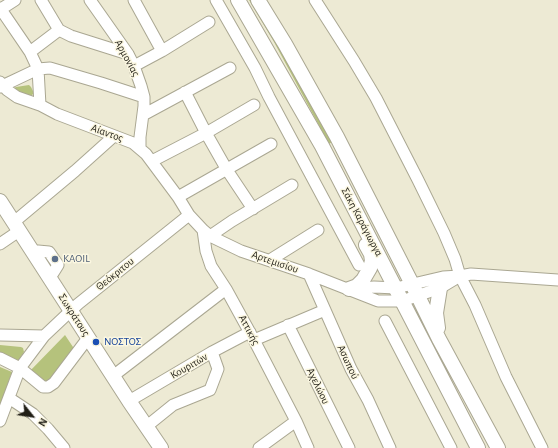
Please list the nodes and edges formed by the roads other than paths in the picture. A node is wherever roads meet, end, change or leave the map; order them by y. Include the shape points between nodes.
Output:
1 (15, 0) edge
2 (41, 0) edge
3 (90, 0) edge
4 (134, 0) edge
5 (216, 0) edge
6 (238, 0) edge
7 (258, 0) edge
8 (315, 0) edge
9 (0, 8) edge
10 (209, 22) dead end
11 (59, 30) junction
12 (162, 51) junction
13 (30, 52) junction
14 (128, 54) junction
15 (134, 66) junction
16 (230, 68) dead end
17 (38, 69) junction
18 (1, 85) edge
19 (184, 92) junction
20 (144, 97) junction
21 (40, 105) junction
22 (254, 105) dead end
23 (143, 115) junction
24 (206, 133) junction
25 (114, 136) junction
26 (271, 144) dead end
27 (140, 148) junction
28 (152, 161) junction
29 (227, 170) junction
30 (292, 185) dead end
31 (178, 197) junction
32 (0, 201) edge
33 (252, 209) junction
34 (189, 215) junction
35 (16, 226) junction
36 (318, 230) dead end
37 (365, 231) junction
38 (206, 233) junction
39 (0, 244) edge
40 (38, 251) dead end
41 (270, 260) junction
42 (359, 266) dead end
43 (53, 273) dead end
44 (309, 274) junction
45 (460, 276) junction
46 (558, 280) edge
47 (396, 288) junction
48 (440, 288) junction
49 (226, 289) junction
50 (349, 289) junction
51 (415, 290) junction
52 (402, 302) junction
53 (71, 310) junction
54 (325, 310) junction
55 (385, 321) dead end
56 (288, 325) junction
57 (0, 335) edge
58 (44, 336) junction
59 (252, 336) junction
60 (88, 338) junction
61 (439, 339) junction
62 (212, 352) junction
63 (0, 358) edge
64 (20, 368) junction
65 (113, 376) junction
66 (9, 398) junction
67 (129, 401) junction
68 (0, 421) edge
69 (296, 421) junction
70 (147, 426) junction
71 (64, 448) edge
72 (161, 448) edge
73 (259, 448) edge
74 (308, 448) edge
75 (349, 448) edge
76 (390, 448) edge
77 (451, 448) edge
78 (478, 448) edge
79 (498, 448) edge
80 (542, 448) edge

1 - 9 street
2 - 11 street
3 - 14 street, Αρμονίας
4 - 12 street
5 - 42 street via 255,68
6 - 37 main road, Σάκη Καράγιωργα via 315,133
7 - 51 main road, Σάκη Καράγιωργα via 337,137
8 - 45 street via 376,98 444,233
9 - 13 street
10 - 12 street
11 - 13 street
11 - 14 street
12 - 15 street
13 - 17 street
14 - 15 street, Αρμονίας
15 - 20 street, Αρμονίας
16 - 19 street
17 - 18 street
17 - 20 street via 55,69
17 - 21 street
18 - 21 street, Αίαντoς via 17,97
19 - 23 street
19 - 24 street
20 - 23 street, Αρμονίας
21 - 25 street, Αίαντoς
22 - 24 street
23 - 27 street, Αρμονίας
24 - 28 street
24 - 29 street
25 - 27 street, Αίαντoς
25 - 35 street
26 - 29 street
27 - 28 street, Αίαντoς
28 - 31 street, Αίαντoς
29 - 31 street
29 - 33 street
30 - 33 street
31 - 34 street, Αίαντoς
32 - 35 main road, Σωκράτους
33 - 38 street via 219,230
34 - 38 street
34 - 53 street, Θεόκριτου
35 - 39 street
35 - 53 main road, Σωκράτους
36 - 41 street
37 - 47 main road, Σάκη Καράγιωργα
37 - 50 main road via 365,243 371,254 371,264 363,280
38 - 41 street, Αρτεμισίου via 241,251
38 - 49 street, Αττικής via 204,246 211,266
40 - 43 street via 49,252 58,265
41 - 44 street, Αρτεμισίου
44 - 50 street, Αρτεμισίου
44 - 54 street, Ασωπού
45 - 46 street via 477,274
45 - 48 street
45 - 51 street via 443,276
45 - 80 street
47 - 50 street
47 - 51 street
47 - 52 main road, Σάκη Καράγιωργα
48 - 51 street
48 - 61 main road via 436,313
49 - 59 street, Αττικής
49 - 65 street
50 - 52 street, Αρτεμισίου via 378,301
51 - 52 street
51 - 61 main road, Σάκη Καράγιωργα
52 - 78 main road, Σάκη Καράγιωργα
53 - 58 street, Θεόκριτου
53 - 60 main road, Σωκράτους
54 - 56 street, Κουριτών
54 - 76 street, Ασωπού
55 - 77 street
56 - 59 street, Κουριτών
56 - 75 street, Αχελώου
57 - 58 street
58 - 64 street, Θεόκριτου
59 - 62 street, Κουριτών
59 - 69 street, Αττικής
60 - 64 street via 54,383 48,387 43,387
60 - 65 main road, Σωκράτους
61 - 79 main road, Σάκη Καράγιωργα
62 - 67 street, Κουριτών
62 - 70 street via 218,369 210,390 173,405
63 - 64 street
64 - 66 street, Θεόκριτου
65 - 67 main road, Σωκράτους
66 - 68 street, Θεόκριτου
66 - 71 street via 33,414
67 - 70 main road, Σωκράτους
69 - 73 street
69 - 74 street, Αττικής
70 - 72 main road, Σωκράτους

